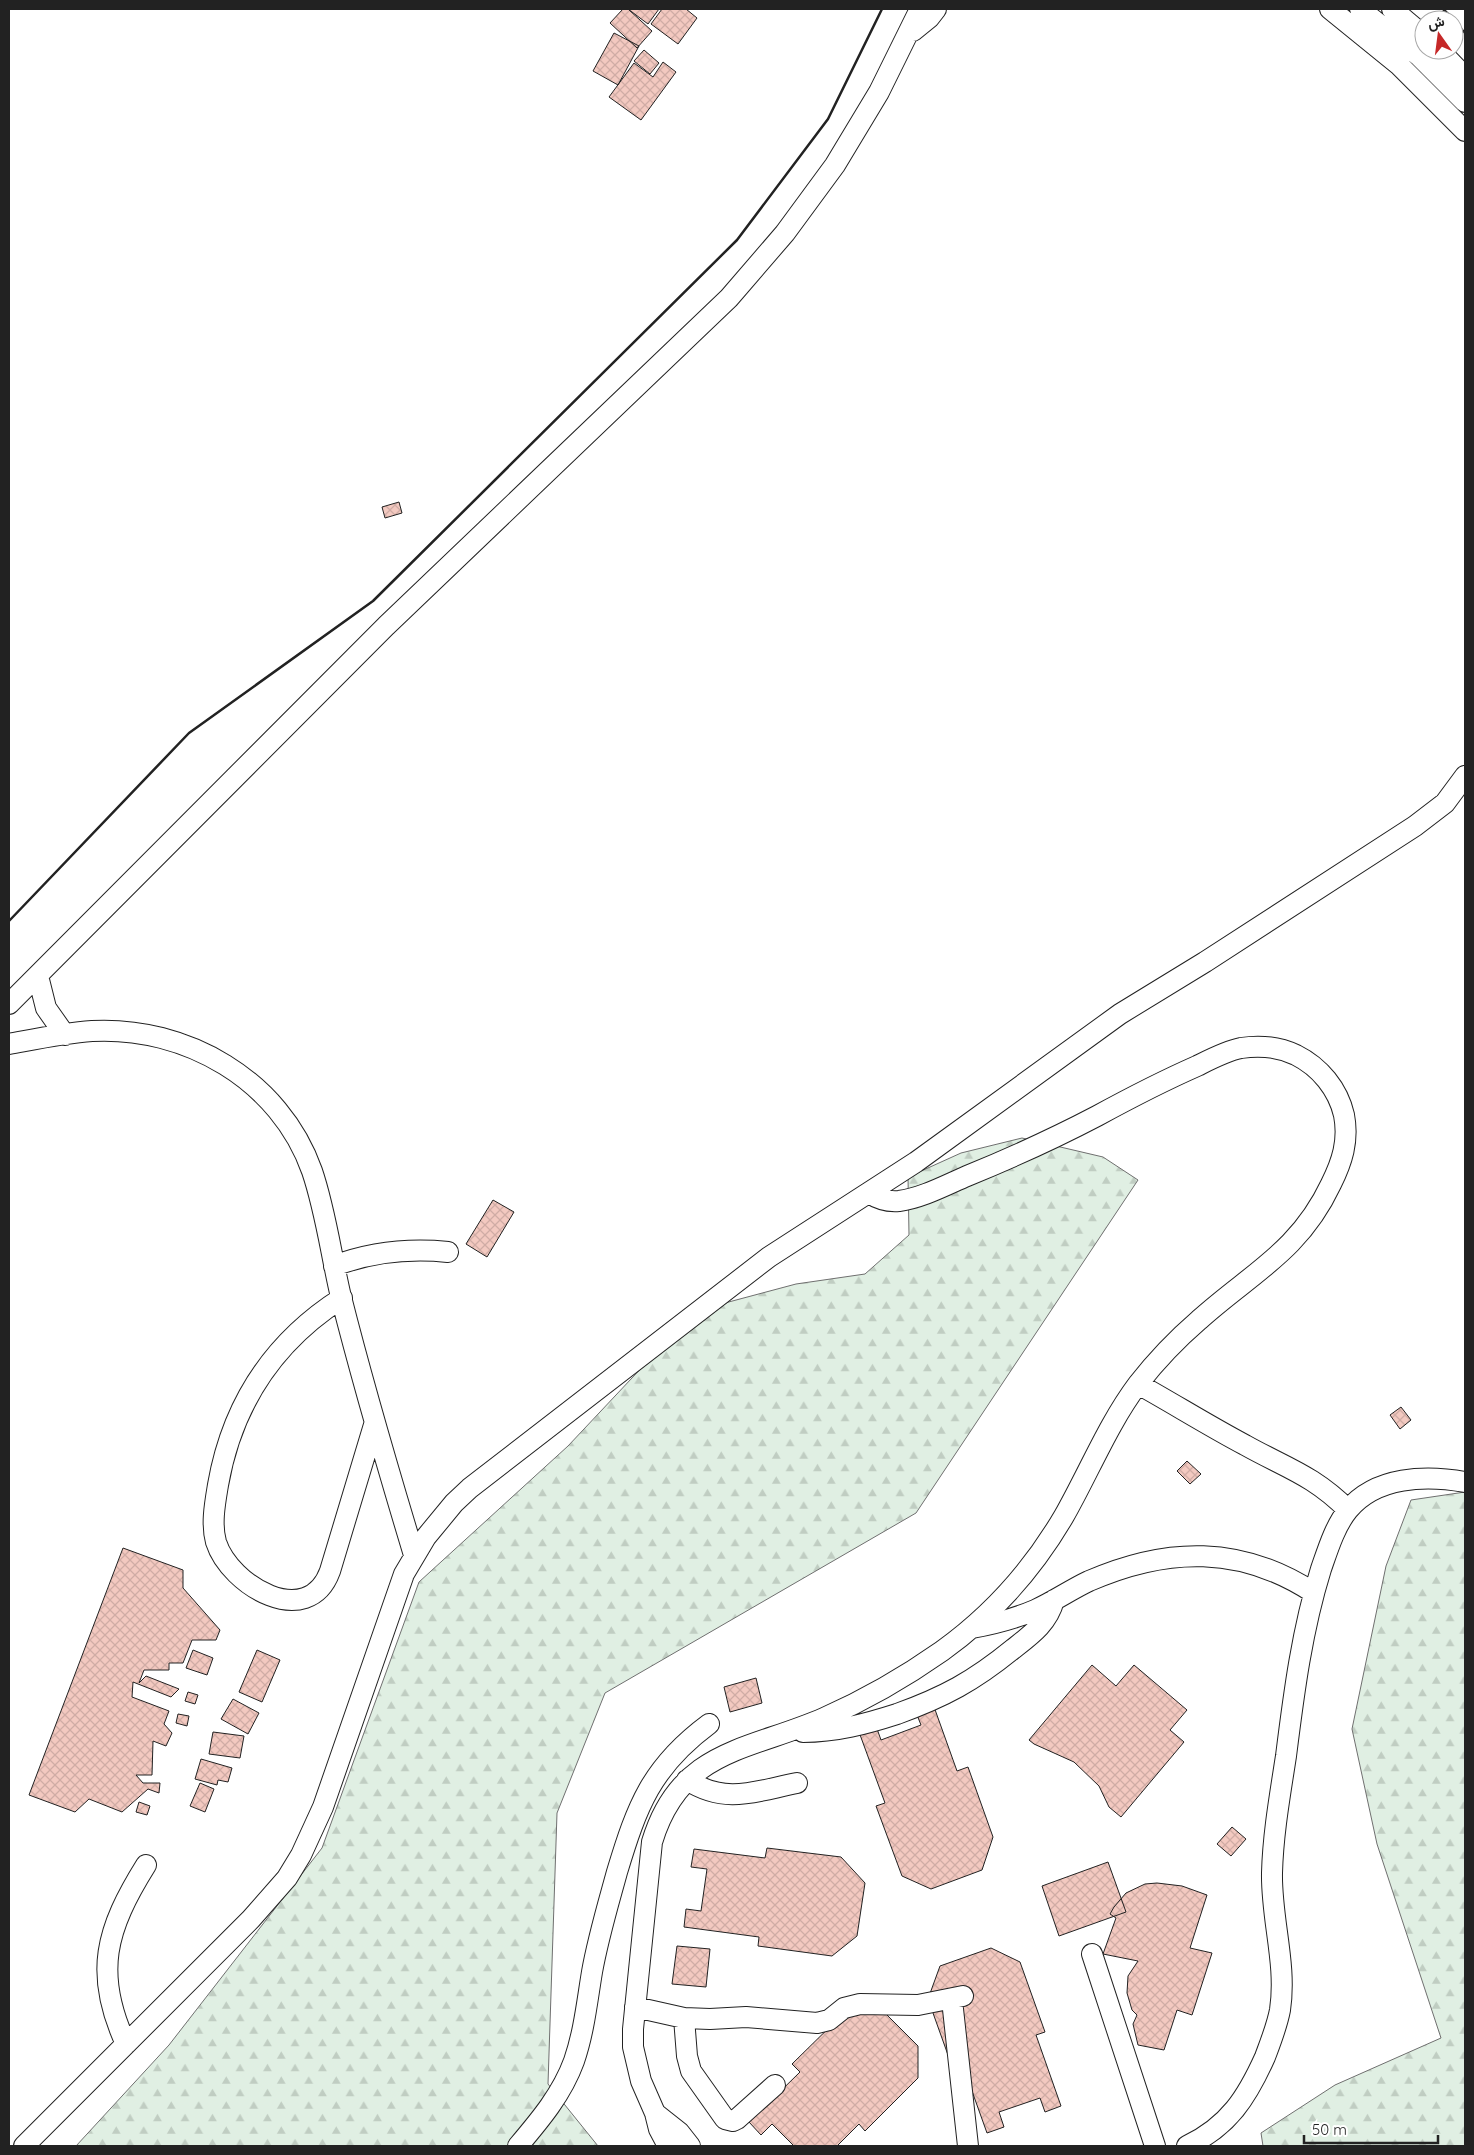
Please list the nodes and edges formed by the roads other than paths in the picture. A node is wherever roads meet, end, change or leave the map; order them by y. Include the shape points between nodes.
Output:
1 (920, 9) edge
2 (936, 9) edge
3 (1330, 9) edge
4 (1360, 9) edge
5 (1392, 9) edge
6 (1414, 28) edge
7 (908, 35) junction
8 (1449, 60) edge
9 (1465, 77) edge
10 (1465, 102) edge
11 (1465, 132) edge
12 (1465, 776) edge
13 (38, 976) junction
14 (9, 1004) edge
15 (65, 1035) junction
16 (9, 1044) edge
17 (869, 1193) junction
18 (448, 1252) dead end
19 (334, 1266) junction
20 (342, 1298) junction
21 (1138, 1384) junction
22 (374, 1425) junction
23 (1465, 1482) edge
24 (1348, 1510) junction
25 (414, 1555) junction
26 (1314, 1593) junction
27 (1054, 1600) junction
28 (972, 1628) junction
29 (709, 1724) dead end
30 (791, 1732) junction
31 (687, 1780) junction
32 (797, 1783) dead end
33 (146, 1865) dead end
34 (1092, 1954) dead end
35 (635, 2006) junction
36 (684, 2018) junction
37 (126, 2044) junction
38 (775, 2085) dead end
39 (656, 2113) junction
40 (24, 2146) edge
41 (518, 2146) edge
42 (668, 2146) edge
43 (690, 2146) edge
44 (968, 2146) edge
45 (1156, 2146) edge
46 (1188, 2146) edge

1 - 7 lane
2 - 7 lane
3 - 11 lane via 1399,65
4 - 10 lane via 1419,56
5 - 6 lane
7 - 13 lane via 879,92 835,164 784,234 729,298 386,626
8 - 9 lane
12 - 17 lane via 1445,803 1415,826 1120,1014 963,1130
13 - 14 lane
13 - 15 lane via 46,1008
15 - 16 lane
15 - 19 lane via 92,1031 120,1032 173,1041 220,1061 253,1085 276,1108 302,1148 318,1192
17 - 21 lane via 884,1200 901,1201 953,1182 1039,1145 1147,1088 1240,1048 1277,1048 1310,1063 1335,1091 1346,1125 1342,1162 1324,1200 1283,1253 1201,1318
17 - 25 lane via 737,1280 470,1488 439,1519
18 - 19 lane via 388,1252
19 - 20 lane
20 - 22 lane
20 - 22 lane via 303,1326 273,1358 249,1394 232,1434 220,1475 214,1519 221,1553 237,1576 260,1592 284,1599 309,1596 322,1586 330,1571
21 - 24 lane via 1246,1446 1305,1475
21 - 28 lane via 1103,1439 1046,1544 1009,1592
22 - 25 lane
23 - 24 lane via 1419,1479 1392,1483 1369,1492
24 - 26 lane via 1326,1552
25 - 37 lane via 396,1594 323,1807 301,1855 270,1899
26 - 27 lane via 1276,1571 1216,1556 1168,1559 1129,1567 1090,1581
26 - 46 lane via 1296,1675 1273,1848 1272,1900 1282,1969 1276,2027 1258,2074 1241,2103 1219,2126
27 - 28 lane via 1018,1617
27 - 30 lane via 1047,1618 1034,1632 958,1689 915,1708 856,1727
28 - 30 lane via 867,1698
29 - 41 lane via 667,1762 640,1803 606,1913 574,2062 556,2097
30 - 31 lane via 717,1757
31 - 32 lane via 709,1792 731,1795
31 - 35 lane via 665,1809 652,1842
33 - 37 lane via 118,1913 107,1962 111,2004
34 - 45 lane
35 - 36 lane
35 - 39 lane via 633,2047 636,2064
36 - 38 lane via 686,2056 691,2071 725,2119 737,2120
36 - 44 lane via 746,2017 817,2023 829,2020 844,2008 860,2004 918,2005 958,1998
37 - 40 lane
39 - 42 lane via 659,2129
39 - 43 lane

